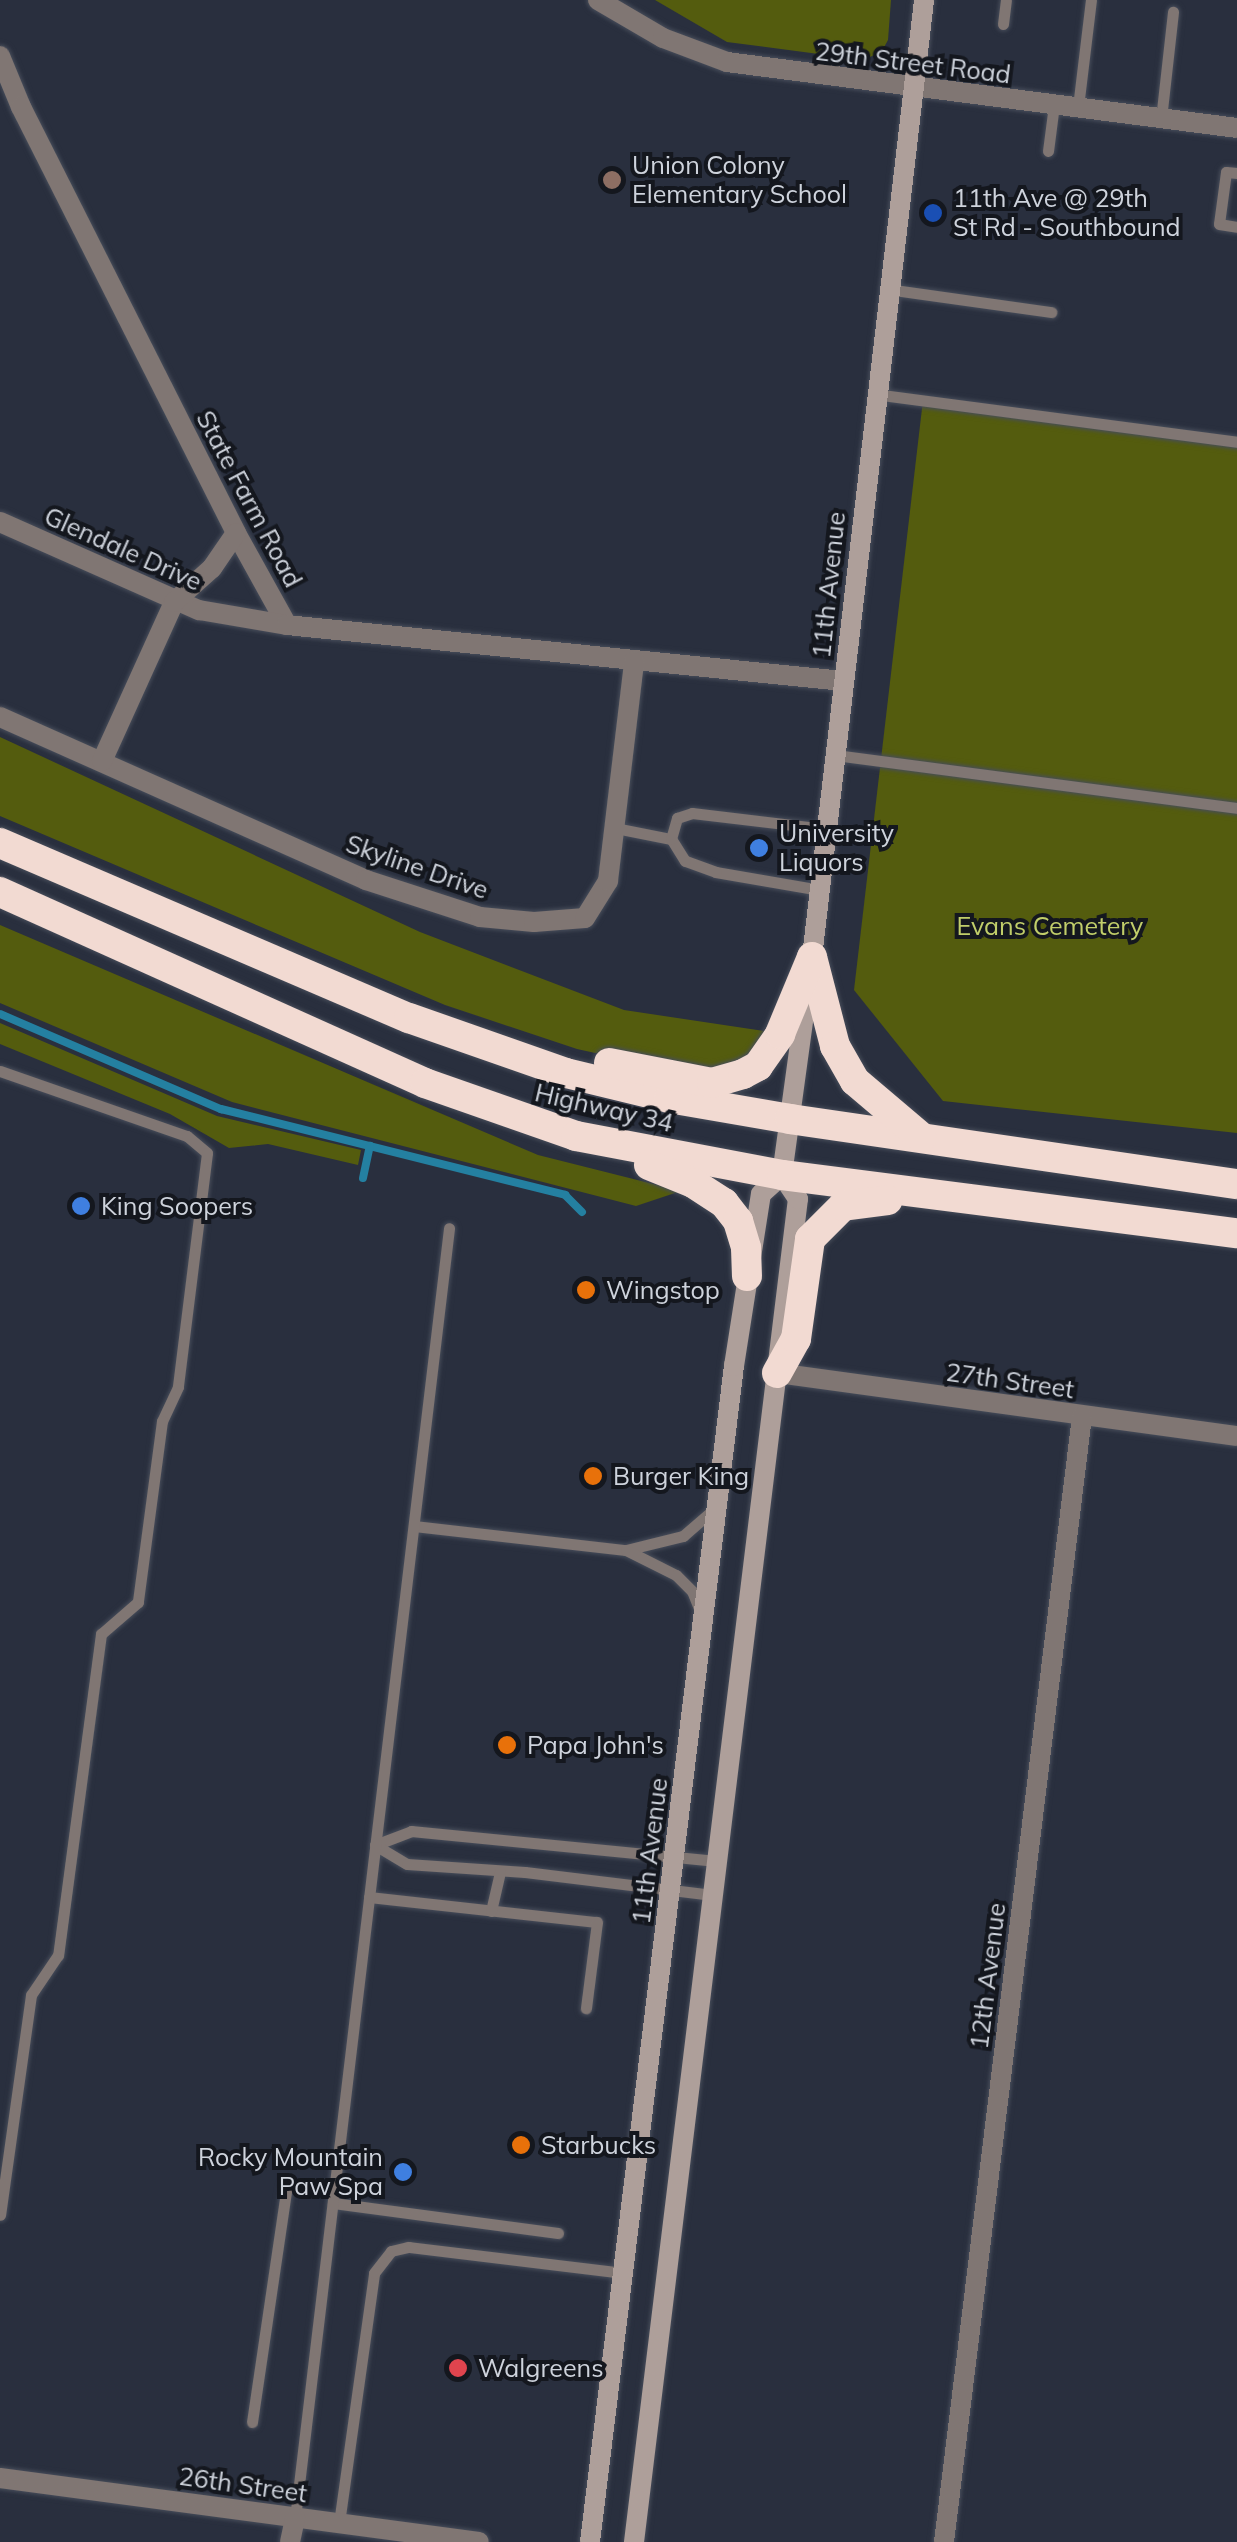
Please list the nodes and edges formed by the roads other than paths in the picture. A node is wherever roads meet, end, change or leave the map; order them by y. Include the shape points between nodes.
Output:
1 (598, 0) edge
2 (924, 0) edge
3 (1006, 0) edge
4 (1091, 0) edge
5 (1173, 12) dead end
6 (1004, 24) dead end
7 (0, 56) edge
8 (913, 87) junction
9 (1054, 106) junction
10 (1078, 108) junction
11 (1162, 118) junction
12 (1237, 128) edge
13 (1048, 151) dead end
14 (1237, 173) edge
15 (1237, 227) edge
16 (887, 289) junction
17 (1051, 312) dead end
18 (874, 394) junction
19 (1237, 442) edge
20 (0, 504) edge
21 (8, 525) edge
22 (236, 533) junction
23 (174, 602) junction
24 (288, 625) junction
25 (634, 662) junction
26 (844, 681) junction
27 (0, 717) edge
28 (835, 754) junction
29 (102, 761) junction
30 (1237, 808) edge
31 (614, 828) junction
32 (827, 829) junction
33 (671, 839) junction
34 (0, 842) edge
35 (820, 890) junction
36 (0, 892) edge
37 (812, 957) junction
38 (478, 1042) junction
39 (0, 1071) edge
40 (790, 1119) junction
41 (576, 1136) junction
42 (923, 1139) junction
43 (782, 1176) junction
44 (1237, 1184) edge
45 (941, 1196) junction
46 (449, 1228) dead end
47 (1237, 1233) edge
48 (746, 1276) junction
49 (777, 1372) junction
50 (1082, 1416) junction
51 (1237, 1436) edge
52 (722, 1484) junction
53 (414, 1526) junction
54 (626, 1550) junction
55 (703, 1620) junction
56 (375, 1845) junction
57 (675, 1858) junction
58 (717, 1861) junction
59 (500, 1872) junction
60 (670, 1889) junction
61 (713, 1895) junction
62 (370, 1897) junction
63 (491, 1911) junction
64 (586, 2008) dead end
65 (287, 2186) dead end
66 (333, 2203) junction
67 (0, 2216) edge
68 (558, 2232) dead end
69 (624, 2273) junction
70 (252, 2422) dead end
71 (0, 2478) edge
72 (295, 2518) junction
73 (340, 2524) junction
74 (290, 2542) edge
75 (479, 2542) edge
76 (590, 2542) edge
77 (634, 2542) edge
78 (944, 2542) edge

1 - 8 street, 29th Street Road via 663,38 727,62
2 - 8 main road, 11th Avenue
3 - 6 lane
4 - 10 lane
5 - 11 lane
7 - 22 street, State Farm Road
8 - 9 street, 29th Street Road
8 - 16 main road, 11th Avenue
9 - 10 street, 29th Street Road
9 - 13 lane
10 - 11 street, 29th Street Road
11 - 12 street, 29th Street Road
14 - 15 lane via 1226,172 1219,224
16 - 17 lane
16 - 18 main road, 11th Avenue
18 - 19 lane
18 - 26 main road, 11th Avenue
20 - 21 street
21 - 23 street, Glendale Drive
22 - 23 street via 212,568
22 - 24 street, State Farm Road
23 - 24 street, Glendale Drive
23 - 29 street
24 - 25 street, State Farm Road
25 - 26 street, State Farm Road
25 - 31 street, Skyline Drive
26 - 28 main road, 11th Avenue
27 - 29 street, Skyline Drive
28 - 30 lane
28 - 32 main road, 11th Avenue
29 - 31 street, Skyline Drive via 366,880 480,917 586,918 608,880
31 - 33 lane
32 - 33 lane via 692,814 677,818
32 - 35 main road, 11th Avenue
33 - 35 lane via 685,861 716,872
34 - 38 highway, Highway 34
35 - 37 main road, 11th Avenue
36 - 41 highway, Highway 34 via 425,1084
37 - 38 highway via 770,1051 736,1078 712,1082 555,1050
37 - 40 main road, 11th Avenue
37 - 42 highway via 835,1046 854,1081
38 - 40 highway, Highway 34 via 566,1074
39 - 67 lane via 188,1136 207,1153 178,1386 162,1421 138,1602 101,1634 58,1955 31,1995
40 - 42 highway, Highway 34
40 - 43 main road, 11th Avenue
41 - 43 highway, Highway 34
41 - 48 highway via 693,1183 724,1203 738,1220
42 - 44 highway, Highway 34
43 - 45 highway, Highway 34
43 - 48 main road, 11th Avenue via 762,1194
43 - 49 main road, 11th Avenue via 798,1199
45 - 47 highway, Highway 34
45 - 49 highway via 863,1201 828,1217 810,1239 796,1339
46 - 53 lane
48 - 52 main road, 11th Avenue
49 - 50 street, 27th Street
49 - 58 main road, 11th Avenue
50 - 51 street, 27th Street
50 - 78 street, 12th Avenue
52 - 54 lane via 710,1515 697,1527
52 - 55 main road, 11th Avenue
53 - 54 lane
53 - 56 lane
54 - 55 lane via 685,1582
55 - 57 main road, 11th Avenue
56 - 57 lane via 411,1831
56 - 59 lane via 407,1864
56 - 62 lane
57 - 58 lane
57 - 60 main road, 11th Avenue
58 - 61 main road, 11th Avenue
59 - 60 lane
59 - 63 lane
60 - 61 lane
60 - 69 main road, 11th Avenue
61 - 77 main road, 11th Avenue
62 - 63 lane
62 - 66 lane
63 - 64 lane via 596,1922
65 - 70 lane
66 - 68 lane
66 - 72 lane
69 - 73 lane via 409,2247 380,2260
69 - 76 main road, 11th Avenue
71 - 72 street, 26th Street
72 - 73 street, 26th Street
72 - 74 street
73 - 75 street, 26th Street

